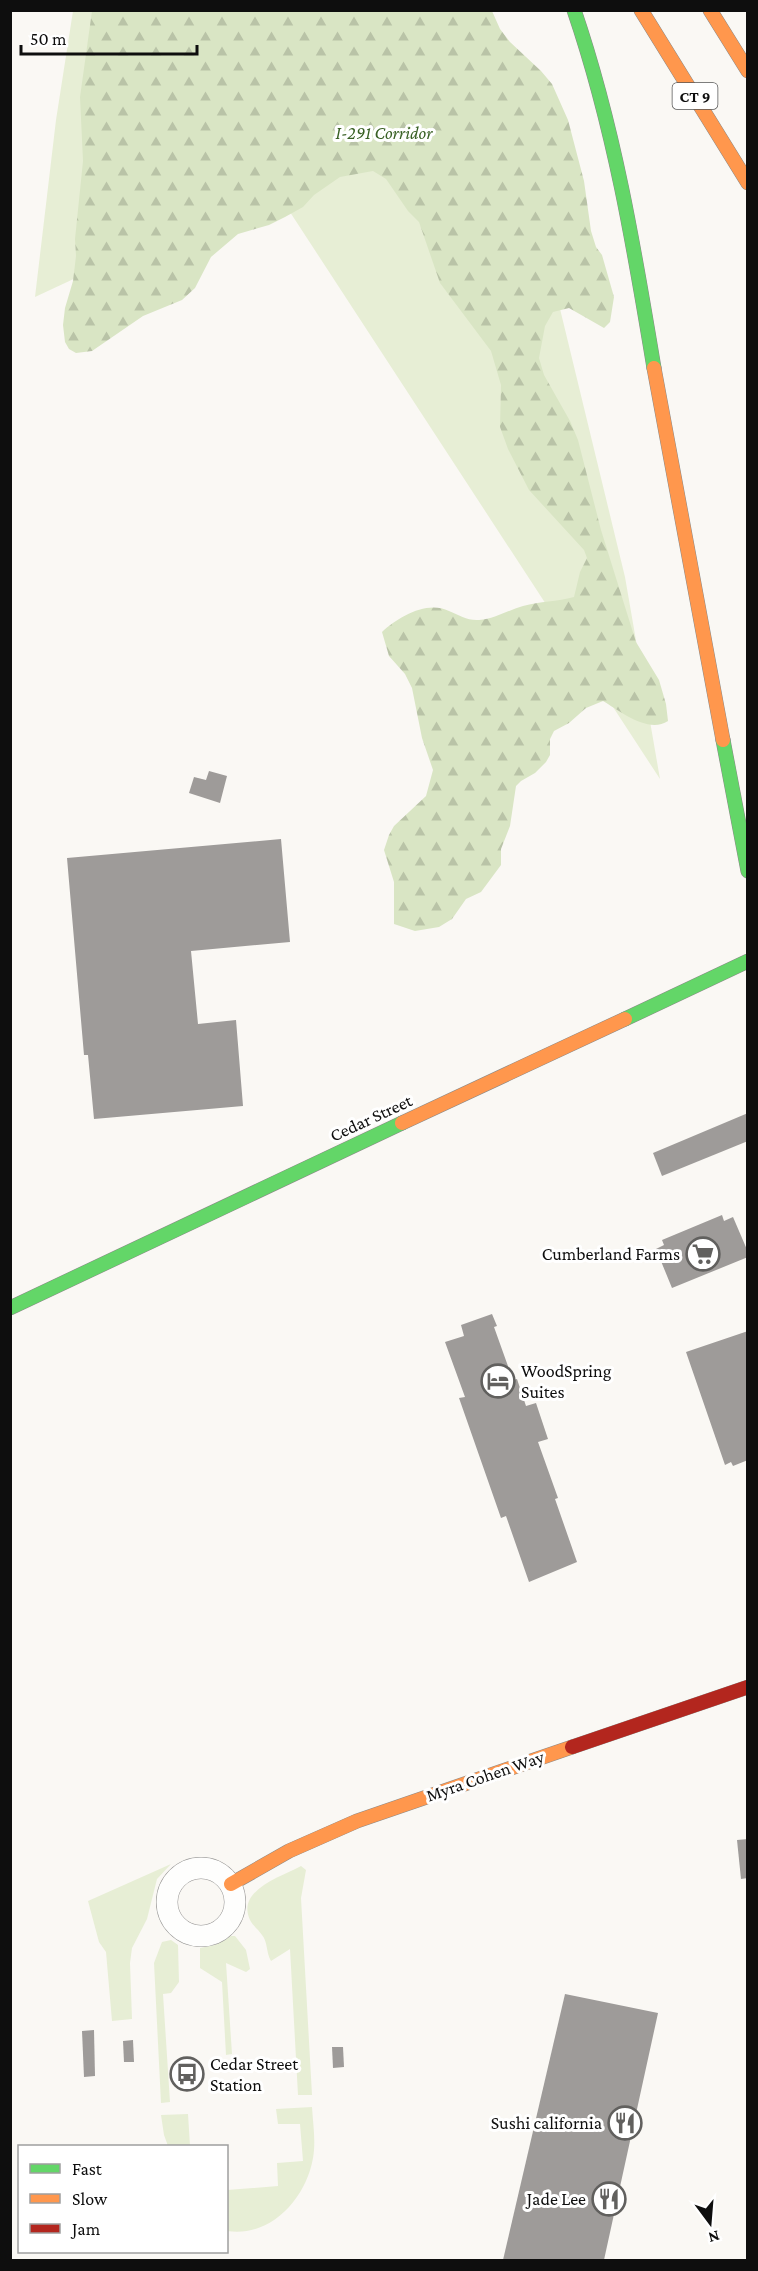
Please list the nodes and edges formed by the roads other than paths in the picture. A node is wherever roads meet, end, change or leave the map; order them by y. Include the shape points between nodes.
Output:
1 (573, 10) edge
2 (640, 10) edge
3 (710, 10) edge
4 (747, 71) edge
5 (747, 183) edge
6 (747, 871) edge
7 (747, 961) edge
8 (10, 1308) edge
9 (747, 1687) edge
10 (231, 1884) dead end

1 - 6 main road via 599,85 622,178 665,434
2 - 5 main road, CT 9
3 - 4 main road
7 - 8 main road, Cedar Street
9 - 10 main road, Myra Cohen Way via 357,1821 290,1851

